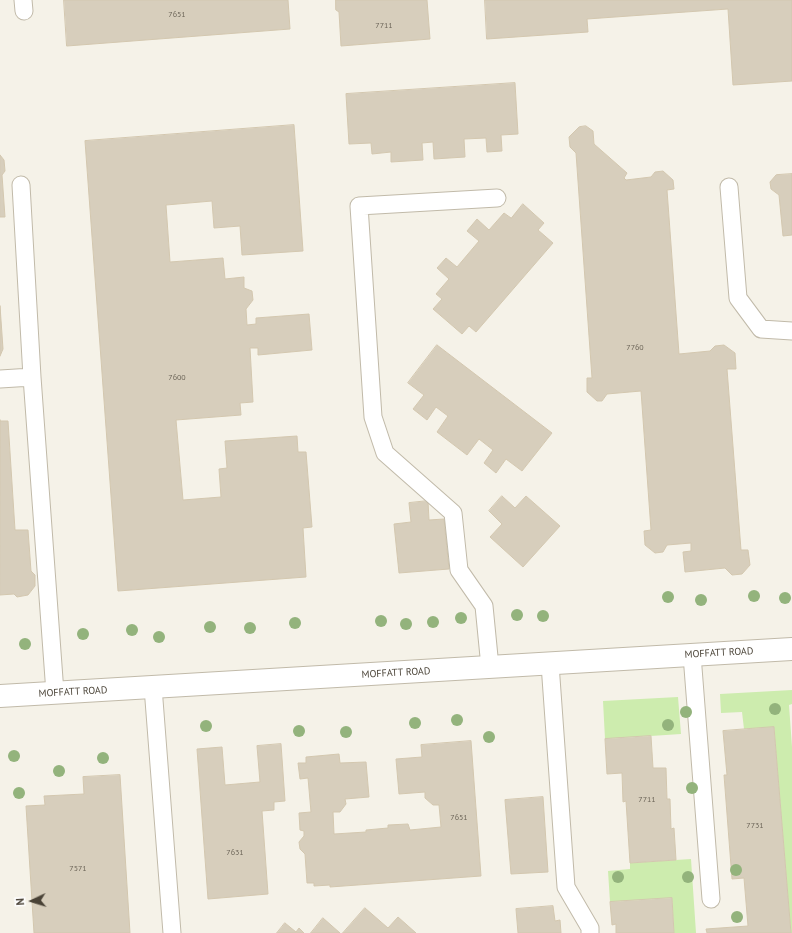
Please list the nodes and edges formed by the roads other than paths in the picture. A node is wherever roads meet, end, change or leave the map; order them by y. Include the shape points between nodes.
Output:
1 (21, 186) dead end
2 (729, 186) dead end
3 (497, 198) dead end
4 (792, 331) edge
5 (32, 377) junction
6 (0, 379) edge
7 (792, 649) edge
8 (692, 655) junction
9 (550, 664) junction
10 (490, 667) junction
11 (153, 687) junction
12 (55, 693) junction
13 (0, 696) edge
14 (711, 899) dead end
15 (172, 933) edge
16 (590, 933) edge

1 - 5 lane
2 - 4 lane via 738,298 761,329
3 - 10 lane via 359,206 373,417 385,453 452,513 459,570 484,606
5 - 6 lane
5 - 12 lane
7 - 8 street, MOFFATT ROAD
8 - 9 street, MOFFATT ROAD
8 - 14 lane
9 - 10 street, MOFFATT ROAD
9 - 16 lane via 566,887 590,928
10 - 11 street, MOFFATT ROAD
11 - 12 street, MOFFATT ROAD
11 - 15 lane
12 - 13 street, MOFFATT ROAD

